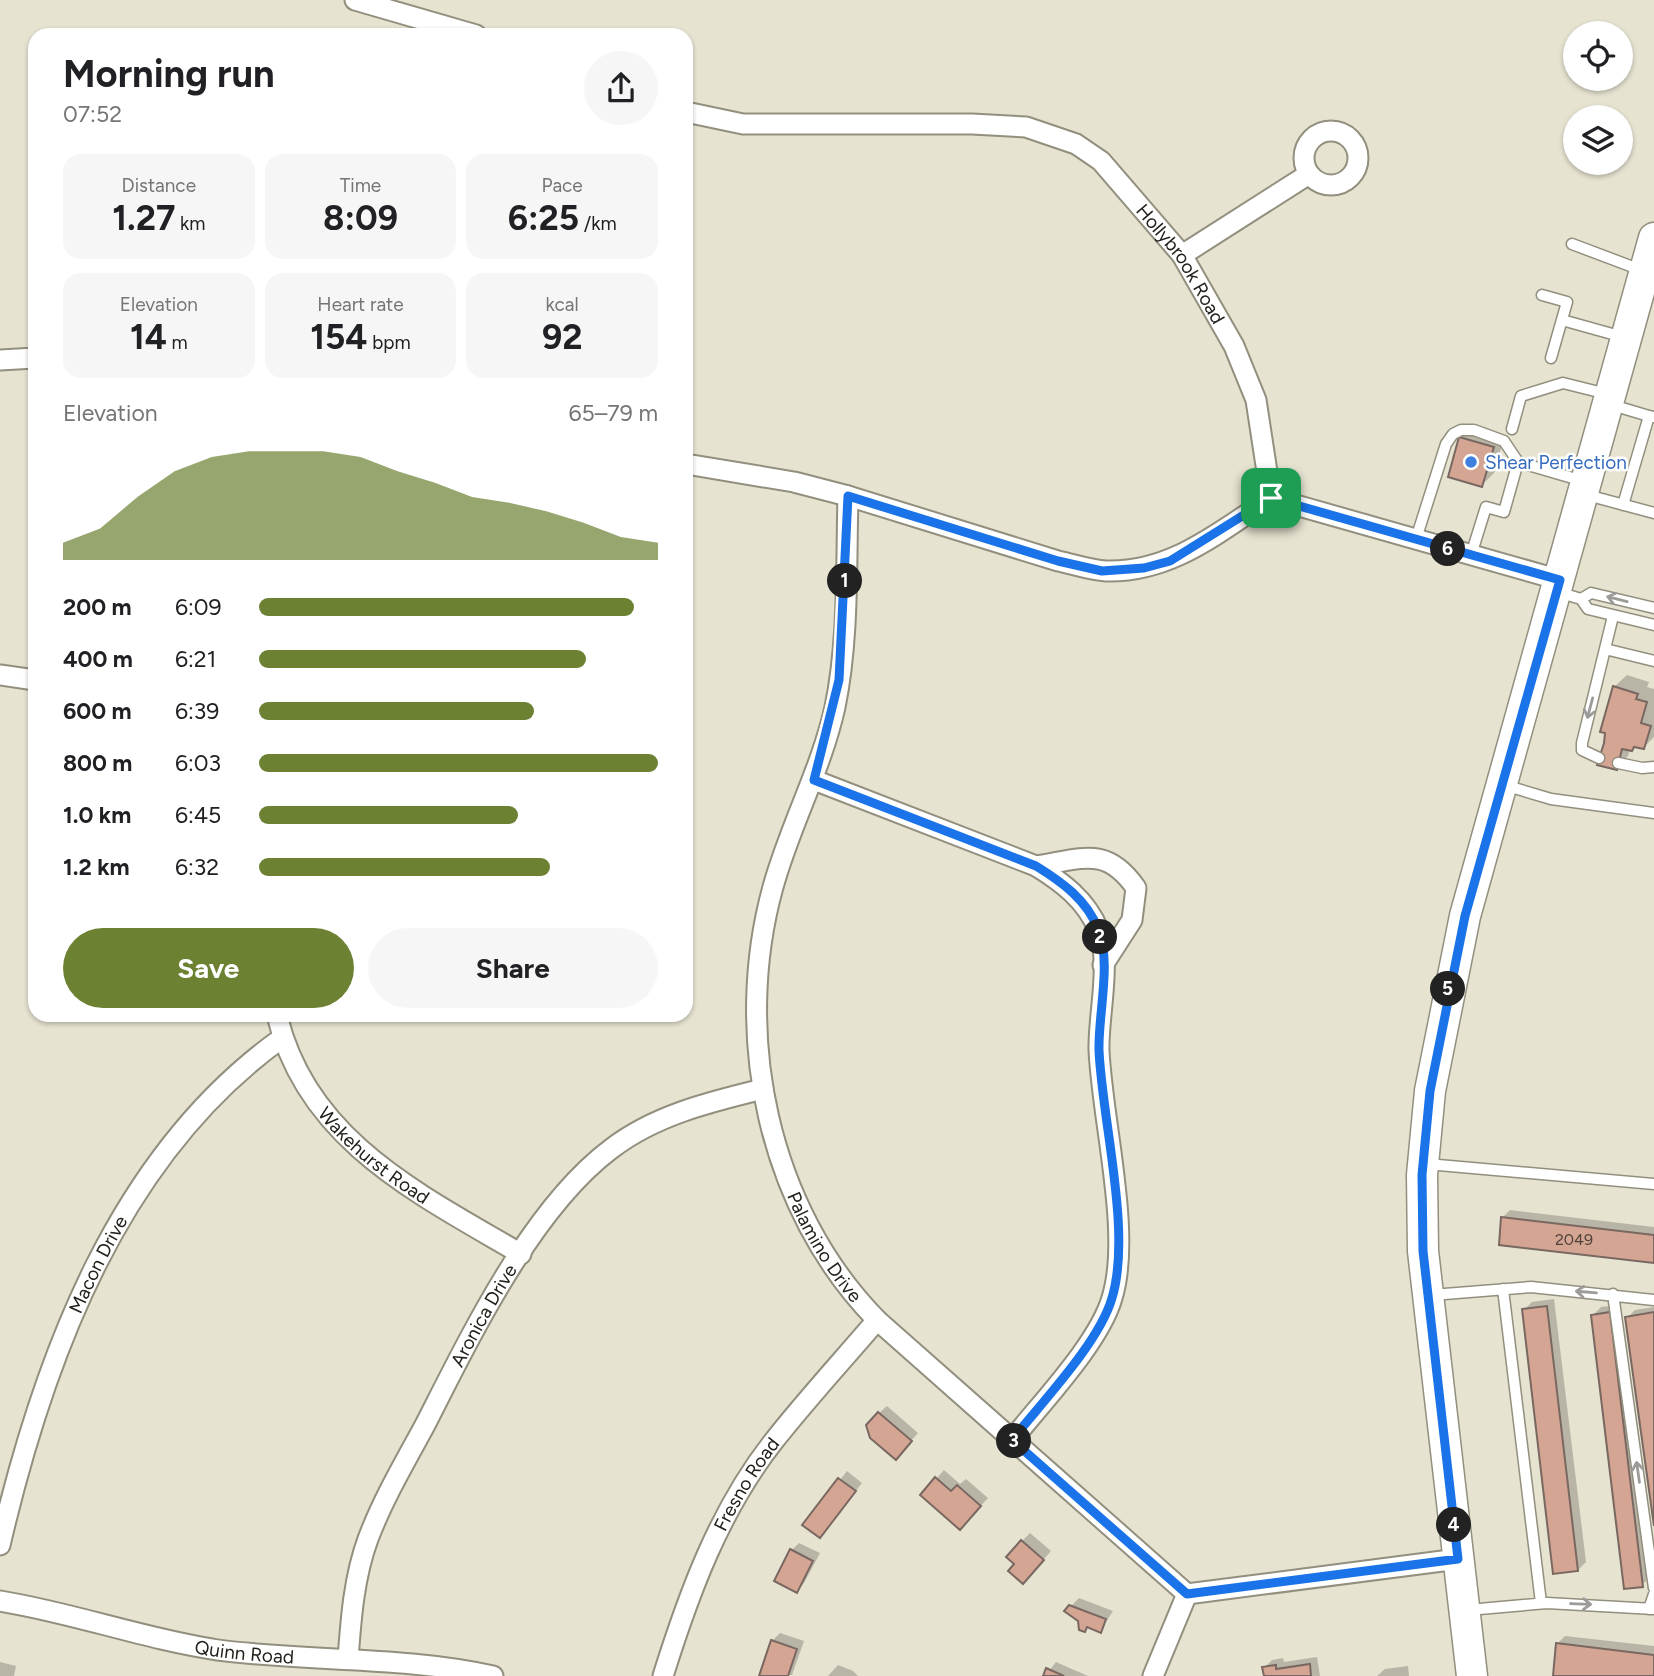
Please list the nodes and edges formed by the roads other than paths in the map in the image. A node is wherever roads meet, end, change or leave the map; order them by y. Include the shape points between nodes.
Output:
1 (355, 0) edge
2 (452, 28) edge
3 (693, 113) edge
4 (1309, 174) dead end
5 (1654, 239) edge
6 (1572, 244) dead end
7 (1182, 256) junction
8 (1645, 271) junction
9 (1542, 295) dead end
10 (1562, 320) junction
11 (1627, 338) junction
12 (28, 358) edge
13 (1551, 358) dead end
14 (0, 360) edge
15 (1609, 400) junction
16 (1651, 416) edge
17 (1512, 429) dead end
18 (1518, 463) junction
19 (693, 465) edge
20 (1585, 488) junction
21 (848, 496) junction
22 (1271, 498) junction
23 (1623, 505) junction
24 (1654, 513) edge
25 (1416, 539) junction
26 (1471, 555) junction
27 (1566, 590) junction
28 (1654, 608) edge
29 (1613, 616) junction
30 (1654, 625) edge
31 (1605, 649) junction
32 (1654, 662) edge
33 (0, 675) edge
34 (28, 679) edge
35 (1599, 758) dead end
36 (1618, 764) dead end
37 (1654, 767) edge
38 (814, 780) junction
39 (1502, 784) junction
40 (1654, 813) edge
41 (1036, 866) junction
42 (1103, 965) junction
43 (279, 1022) edge
44 (282, 1038) junction
45 (762, 1089) junction
46 (1423, 1163) junction
47 (1654, 1184) edge
48 (521, 1254) junction
49 (1503, 1289) junction
50 (1613, 1294) junction
51 (1428, 1295) junction
52 (1654, 1300) edge
53 (877, 1320) junction
54 (1012, 1440) junction
55 (0, 1545) edge
56 (1458, 1559) junction
57 (1654, 1588) edge
58 (1187, 1594) junction
59 (1654, 1594) edge
60 (0, 1601) edge
61 (1541, 1603) junction
62 (1651, 1609) edge
63 (1464, 1610) junction
64 (348, 1659) junction
65 (493, 1676) edge
66 (663, 1676) edge
67 (1153, 1676) edge
68 (1472, 1676) edge

1 - 2 street
3 - 7 street, Hollybrook Road via 743,124 972,124 1049,132 1101,161
4 - 7 street
5 - 8 main road
6 - 8 lane
7 - 22 street, Hollybrook Road via 1247,373 1263,433
8 - 11 main road
9 - 10 lane via 1567,302
10 - 11 lane
10 - 13 lane
11 - 15 main road
12 - 14 street
15 - 16 lane
15 - 17 lane via 1563,383 1521,396
15 - 20 main road
16 - 23 lane
18 - 20 lane
18 - 25 lane via 1504,441 1474,430 1453,434
18 - 26 lane via 1504,512 1486,507
19 - 21 street
20 - 23 lane
20 - 27 main road
21 - 22 street via 1102,571 1170,561
21 - 38 street, Palamino Drive via 839,680
22 - 25 street
23 - 24 lane
25 - 26 street
26 - 27 street
28 -> 27 lane
27 - 29 lane via 1588,609
27 - 39 main road
29 - 30 lane
29 - 31 lane
31 - 32 lane
31 -> 35 lane via 1582,743 1582,750
33 - 34 street
36 - 37 lane
38 - 41 street
38 - 45 street, Palamino Drive via 780,861 762,935 754,1023
39 - 40 lane via 1551,799
39 - 46 main road via 1445,1002
41 - 42 street via 1082,902 1100,931
41 - 42 street via 1102,858 1122,867 1136,888 1132,920
42 - 54 street via 1099,1049 1118,1234 1112,1298 1083,1350
43 - 44 street, Wakehurst Road
44 - 48 street, Wakehurst Road via 311,1092 352,1145 386,1172
44 - 55 street, Macon Drive via 243,1065 171,1144 112,1235 60,1352
45 - 48 street, Aronica Drive via 654,1123 611,1149 573,1185
45 - 53 street, Palamino Drive via 779,1151 820,1245
46 - 47 lane
46 - 51 main road
48 - 64 street, Aronica Drive via 460,1356 373,1529 359,1570
50 -> 49 lane
49 - 51 lane
49 - 61 lane
50 - 52 lane
57 -> 50 lane
51 - 56 main road
53 - 54 street, Palamino Drive
53 - 66 street, Fresno Road via 772,1443 740,1491 690,1592
54 - 58 street, Palamino Drive
56 - 58 street
56 - 63 main road
58 - 67 street
59 - 62 lane
60 - 64 street, Quinn Road via 218,1650
61 -> 62 lane
61 - 63 lane
63 - 68 main road
64 - 65 street, Quinn Road via 430,1664

